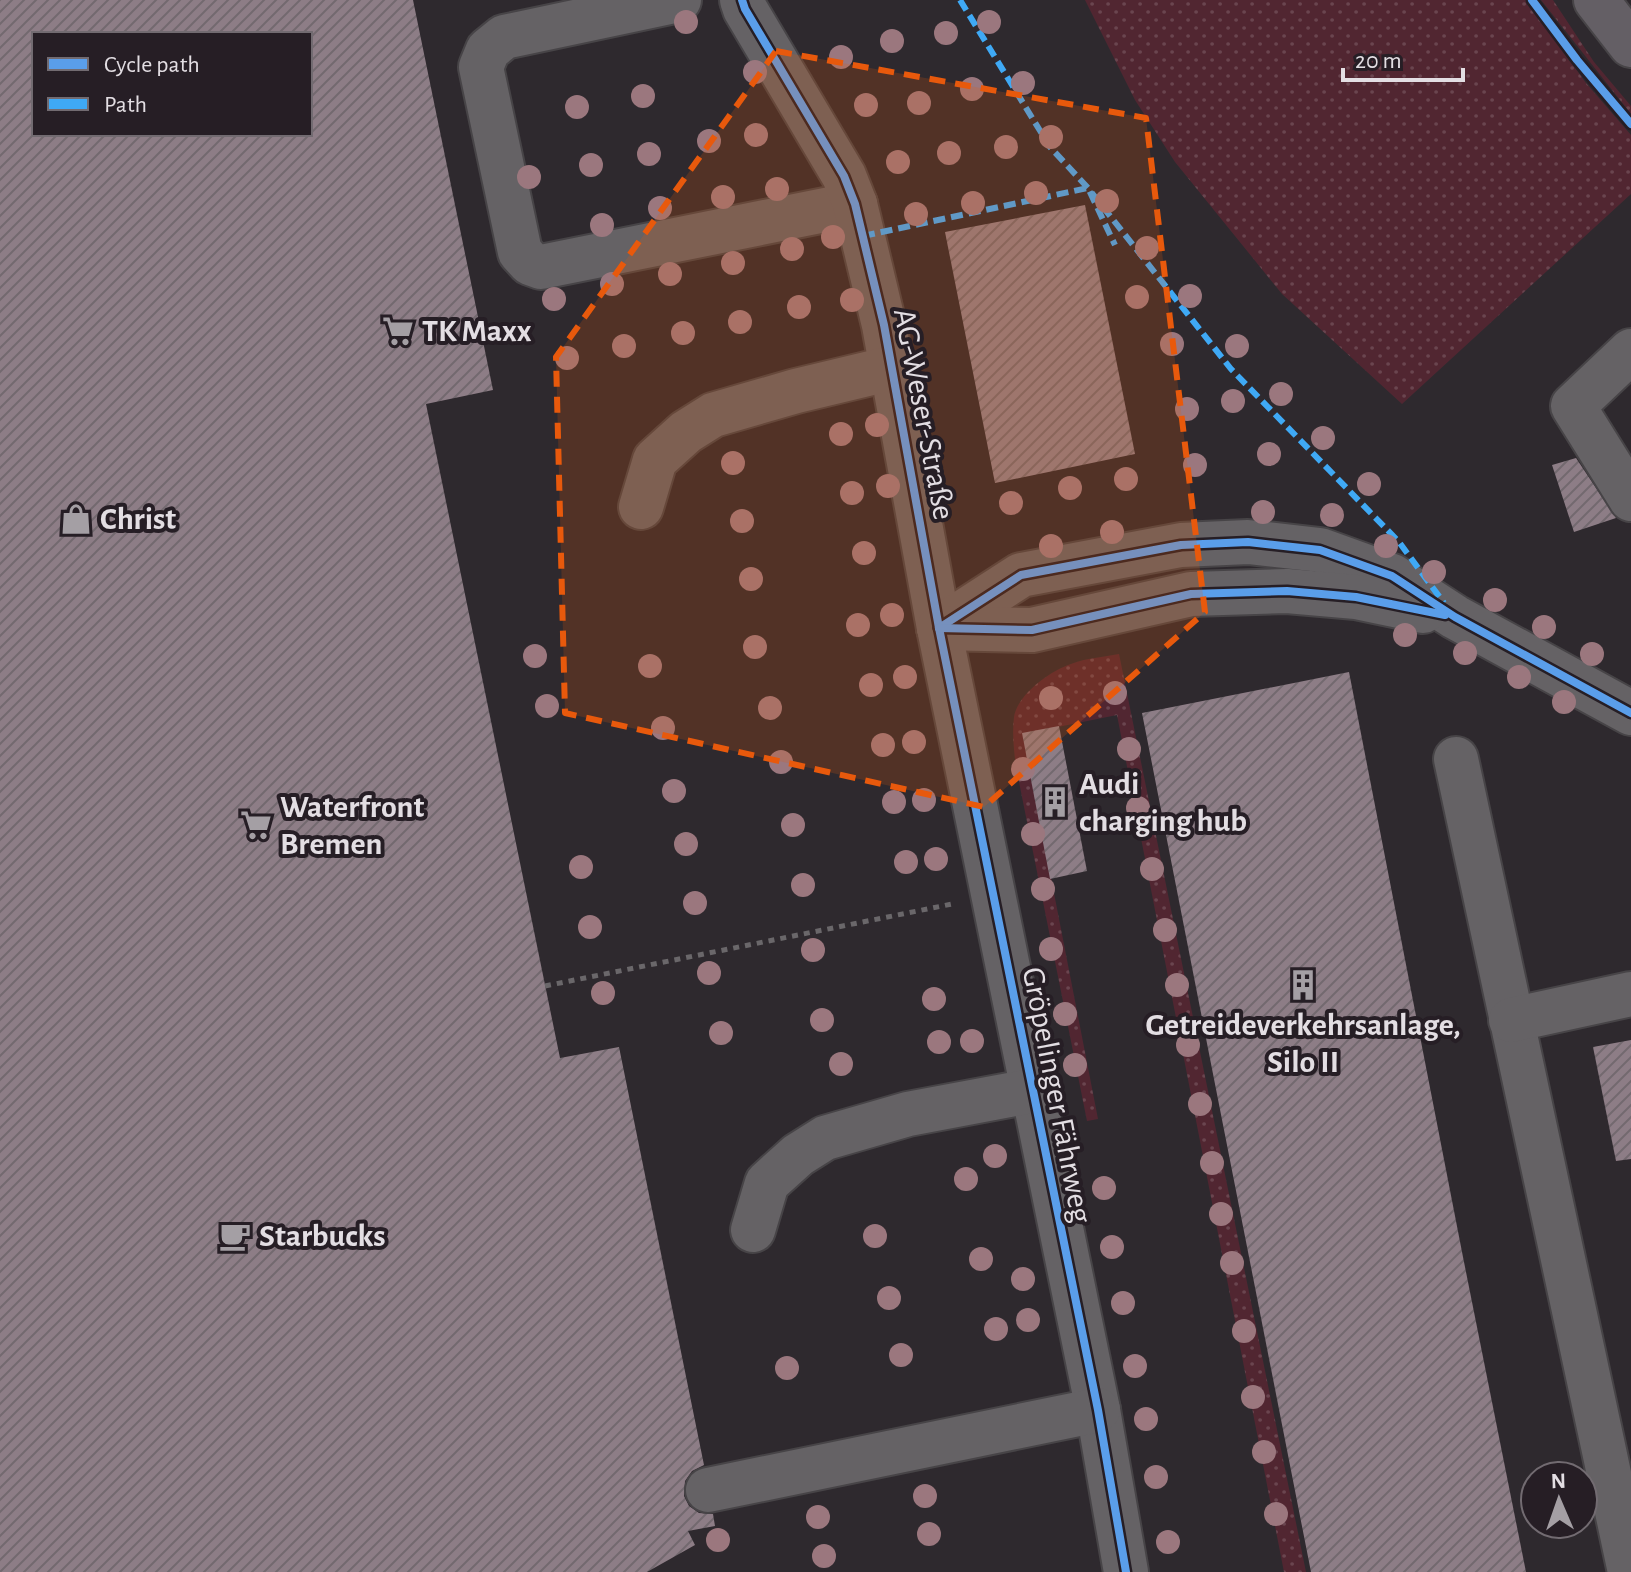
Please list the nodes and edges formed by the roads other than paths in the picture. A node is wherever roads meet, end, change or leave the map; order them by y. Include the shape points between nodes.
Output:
1 (679, 0) edge
2 (742, 0) edge
3 (1596, 0) edge
4 (1631, 45) edge
5 (855, 204) junction
6 (1631, 351) edge
7 (892, 368) junction
8 (1631, 499) edge
9 (641, 507) dead end
10 (939, 628) junction
11 (1631, 713) edge
12 (1456, 759) dead end
13 (1631, 994) edge
14 (1511, 1020) junction
15 (1031, 1091) junction
16 (753, 1230) dead end
17 (1098, 1410) junction
18 (708, 1490) dead end
19 (1126, 1572) edge
20 (1630, 1572) edge

1 - 5 street via 513,34 488,50 481,67 520,252 541,267
2 - 5 street, AG-Weser-Straße
3 - 4 main road
5 - 7 street, AG-Weser-Straße
6 - 8 street via 1573,406
7 - 9 street via 713,415 655,460
7 - 10 street, AG-Weser-Straße
10 - 11 street via 1021,575 1181,545 1248,542 1320,550 1392,576 1455,617
10 - 15 street, Gröpelinger Fährweg
12 - 14 street
13 - 14 street
14 - 20 street
15 - 16 street via 908,1114 825,1138 767,1183
15 - 17 street, Gröpelinger Fährweg
17 - 18 street
17 - 19 street, Gröpelinger Fährweg

